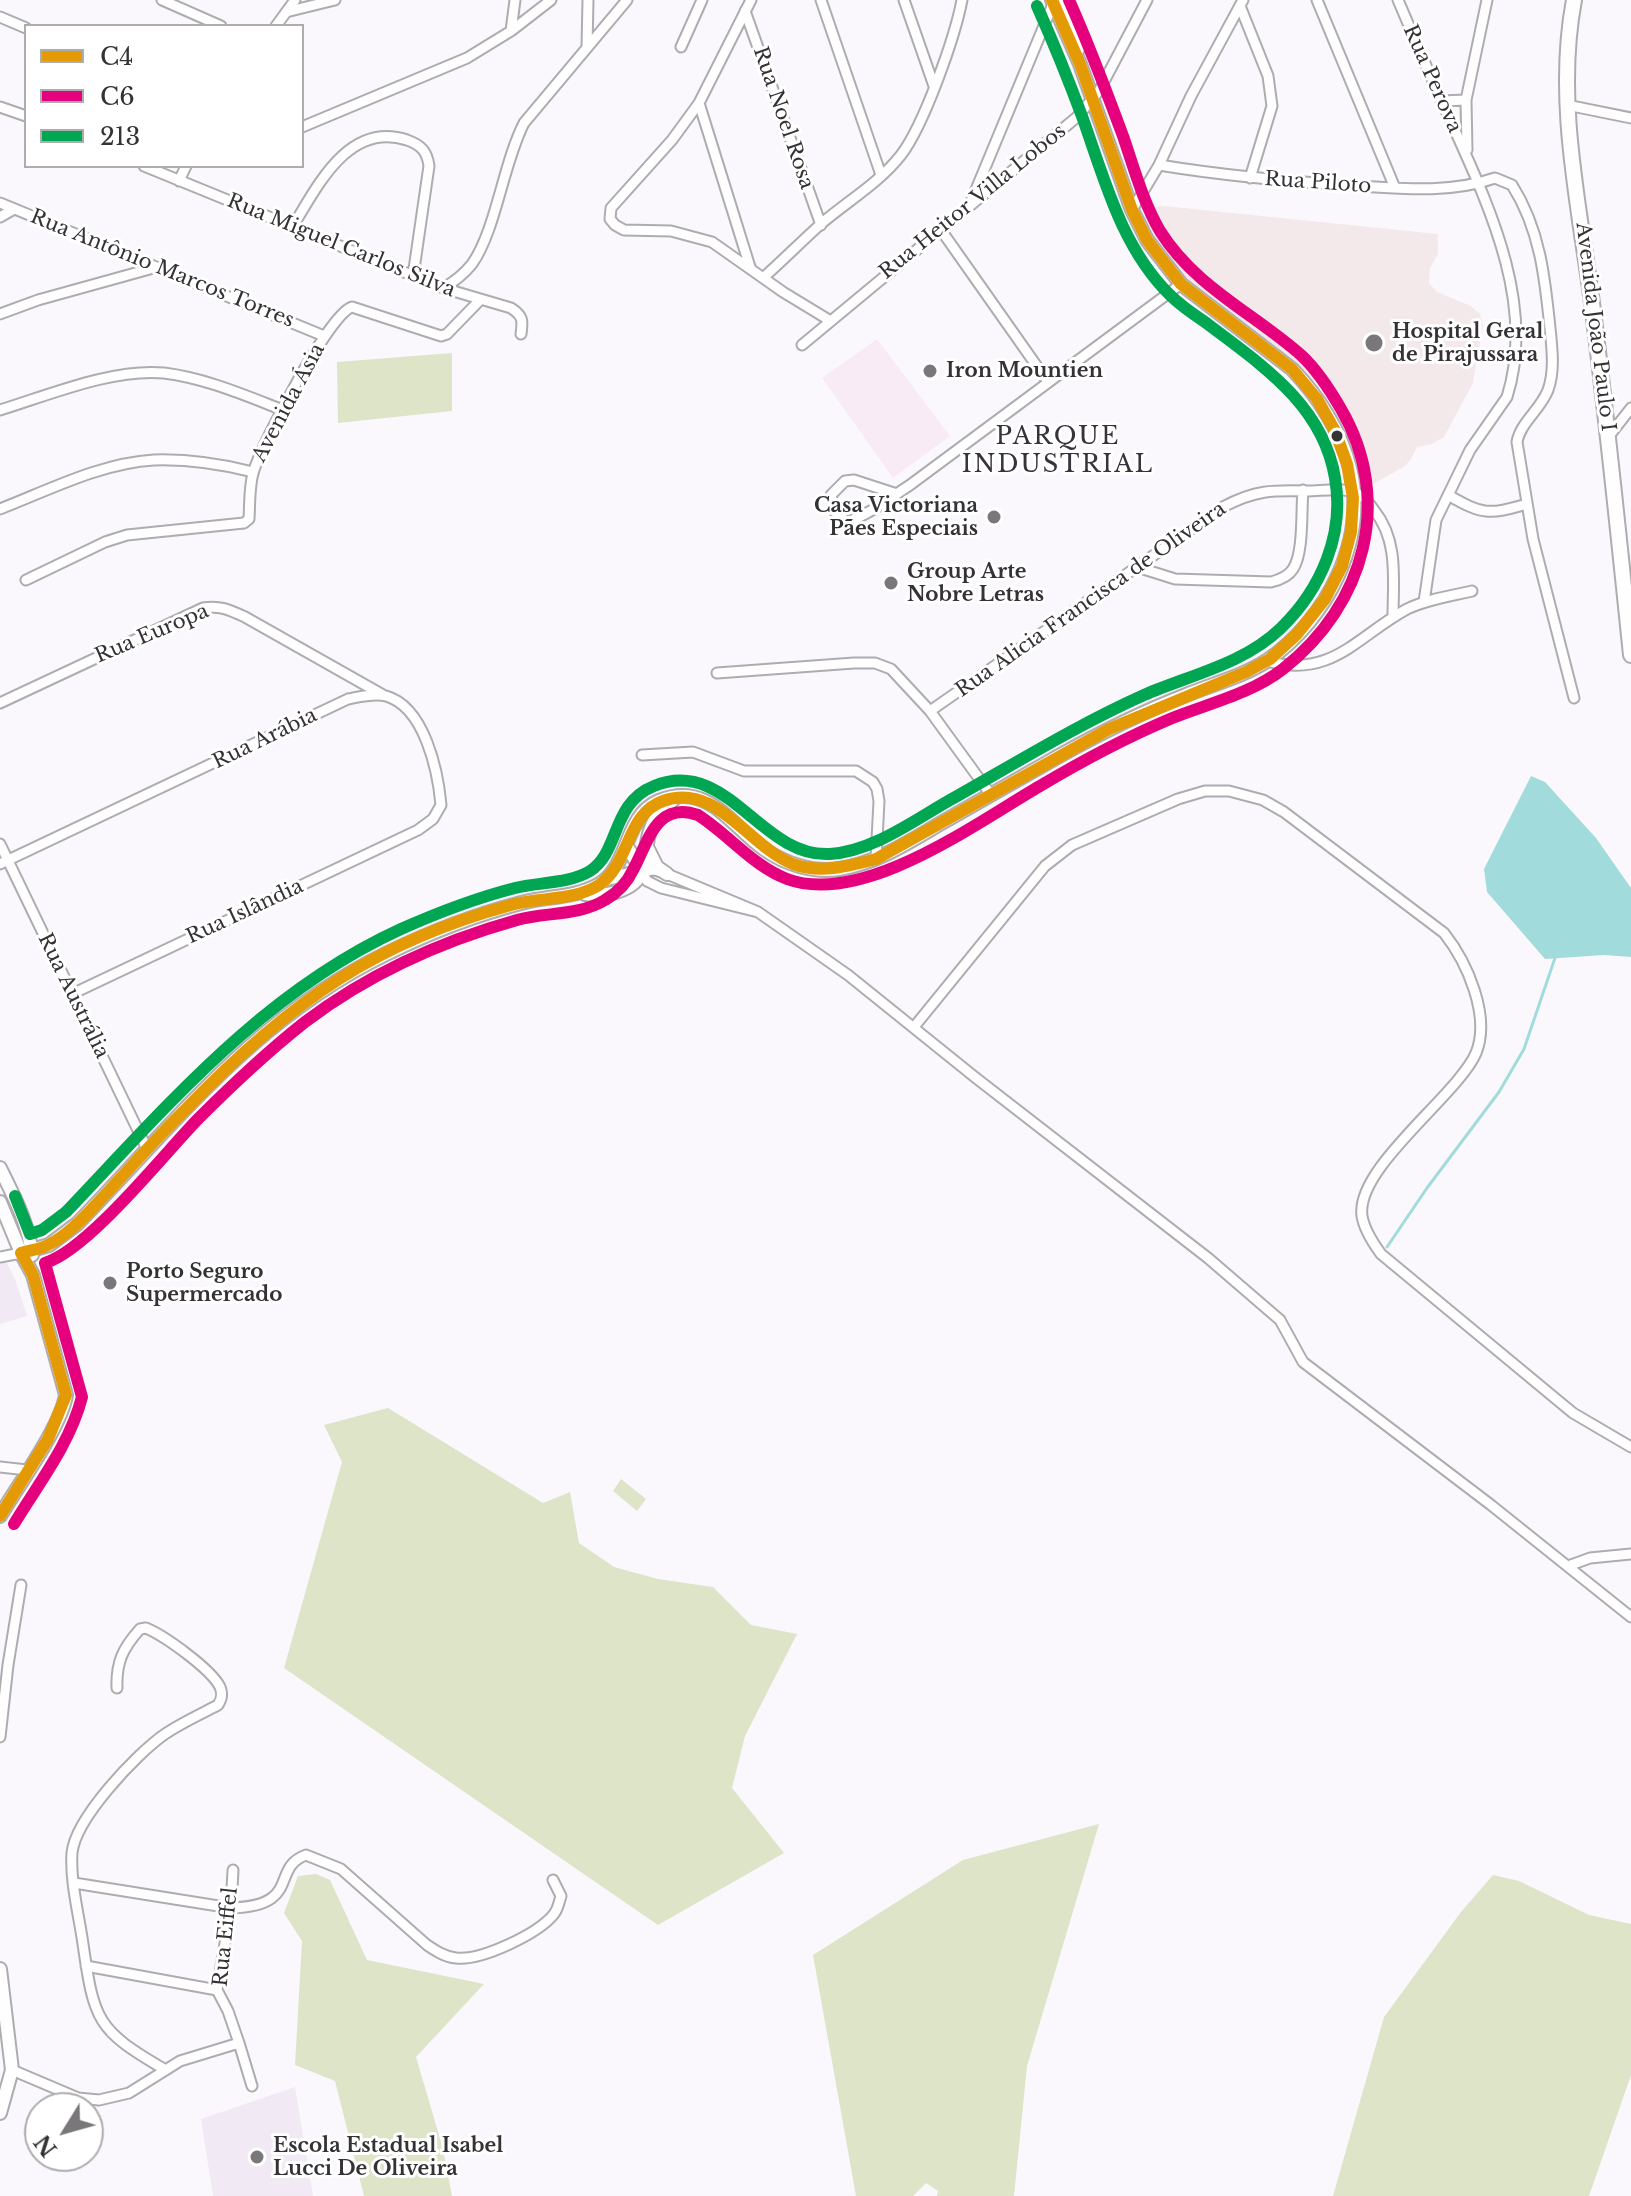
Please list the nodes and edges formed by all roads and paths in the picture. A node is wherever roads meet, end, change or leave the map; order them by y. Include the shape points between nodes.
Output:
1 (162, 0) edge
2 (295, 0) edge
3 (335, 0) edge
4 (515, 0) edge
5 (551, 0) edge
6 (588, 0) edge
7 (627, 0) edge
8 (702, 0) edge
9 (751, 0) edge
10 (821, 0) edge
11 (904, 0) edge
12 (962, 0) edge
13 (1147, 0) edge
14 (1317, 0) edge
15 (1398, 0) edge
16 (1574, 0) edge
17 (1056, 1) edge
18 (1485, 2) edge
19 (1242, 3) edge
20 (745, 11) junction
21 (286, 12) junction
22 (0, 17) edge
23 (216, 24) edge
24 (277, 24) edge
25 (24, 27) edge
26 (511, 31) junction
27 (587, 47) junction
28 (681, 47) dead end
29 (934, 86) junction
30 (1093, 99) junction
31 (1466, 100) junction
32 (1441, 101) junction
33 (699, 103) junction
34 (1567, 105) junction
35 (0, 107) edge
36 (24, 115) edge
37 (1631, 118) edge
38 (304, 126) edge
39 (1467, 158) junction
40 (1159, 165) junction
41 (149, 168) edge
42 (185, 168) edge
43 (881, 175) junction
44 (1250, 178) junction
45 (179, 181) junction
46 (1477, 185) junction
47 (1395, 188) junction
48 (0, 203) edge
49 (970, 205) junction
50 (14, 209) junction
51 (1132, 210) junction
52 (0, 217) edge
53 (821, 225) junction
54 (293, 226) junction
55 (941, 230) junction
56 (157, 267) junction
57 (750, 267) junction
58 (413, 276) junction
59 (763, 278) junction
60 (1181, 284) junction
61 (443, 288) junction
62 (480, 300) junction
63 (0, 314) edge
64 (829, 320) junction
65 (521, 334) dead end
66 (324, 336) junction
67 (802, 345) dead end
68 (1048, 382) junction
69 (1631, 408) edge
70 (0, 410) edge
71 (283, 410) junction
72 (1609, 436) junction
73 (253, 472) junction
74 (1303, 490) junction
75 (1354, 492) junction
76 (897, 494) junction
77 (1448, 495) junction
78 (1527, 504) junction
79 (0, 509) edge
80 (1137, 567) junction
81 (26, 580) dead end
82 (1472, 591) dead end
83 (1424, 602) junction
84 (1393, 617) junction
85 (1631, 655) edge
86 (1267, 661) junction
87 (717, 673) dead end
88 (386, 696) junction
89 (1574, 698) dead end
90 (0, 703) edge
91 (930, 711) junction
92 (642, 755) dead end
93 (991, 795) junction
94 (675, 798) junction
95 (0, 844) edge
96 (626, 845) junction
97 (648, 845) junction
98 (876, 859) junction
99 (4, 862) edge
100 (642, 871) junction
101 (667, 874) junction
102 (607, 879) junction
103 (578, 893) junction
104 (758, 912) junction
105 (72, 994) junction
106 (914, 1027) junction
107 (147, 1149) junction
108 (0, 1168) edge
109 (0, 1202) edge
110 (26, 1252) junction
111 (0, 1257) edge
112 (1631, 1447) edge
113 (0, 1467) edge
114 (27, 1470) junction
115 (0, 1516) edge
116 (1631, 1554) edge
117 (1568, 1566) junction
118 (21, 1585) dead end
119 (1631, 1617) edge
120 (117, 1688) dead end
121 (0, 1737) edge
122 (233, 1870) dead end
123 (553, 1880) dead end
124 (74, 1883) junction
125 (231, 1908) junction
126 (86, 1966) junction
127 (0, 1969) edge
128 (217, 1990) junction
129 (239, 2043) junction
130 (164, 2069) junction
131 (12, 2070) junction
132 (252, 2086) dead end
133 (0, 2113) edge

1 - 23 street
2 - 21 street
3 - 21 street
4 - 26 street
5 - 26 street
6 - 27 street
7 - 27 street
8 - 28 street
9 - 20 street
10 - 43 street
11 - 29 street
12 - 29 street
13 - 30 street, Rua Heitor Villa Lobos
14 - 47 street
15 - 32 street, Rua Perova
16 - 34 main road, Avenida João Paulo I
17 - 30 main road
17 - 49 street
18 - 31 street
19 - 40 street
19 - 44 street via 1268,76 1272,106
20 - 33 street
20 - 53 street, Rua Noel Rosa
21 - 24 street
22 - 25 street
26 - 38 street via 467,58
27 - 61 street via 524,123 479,252
29 - 43 street via 910,142
30 - 49 street, Rua Heitor Villa Lobos via 1054,138
30 - 51 main road
31 - 32 street
31 - 39 street
32 - 39 street, Rua Perova
33 - 57 street
33 - 57 street via 611,208 610,219 624,230 702,238
34 - 37 street
34 - 72 main road, Avenida João Paulo I
35 - 36 street
39 - 46 street, Rua Perova
40 - 44 street, Rua Piloto
40 - 51 street
41 - 45 street, Rua Miguel Carlos Silva
42 - 45 street
43 - 53 street
44 - 47 street, Rua Piloto
45 - 54 street, Rua Miguel Carlos Silva
46 - 47 street, Rua Piloto
46 - 77 street, Rua Perova via 1498,233 1514,314 1515,355 1507,397 1470,450
46 - 78 street, Rua Piloto via 1495,178 1512,185 1544,266 1552,376 1543,401 1518,436
48 - 50 street, Rua Antônio Marcos Torres
49 - 55 street, Rua Heitor Villa Lobos
50 - 52 street
50 - 56 street, Rua Antônio Marcos Torres
51 - 60 main road via 1147,240
53 - 59 street
54 - 58 street, Rua Miguel Carlos Silva
54 - 58 street via 330,167 355,145 382,136 412,142 421,146 429,166
55 - 64 street, Rua Heitor Villa Lobos
55 - 68 street
56 - 63 street
56 - 66 street, Rua Antônio Marcos Torres
57 - 59 street
58 - 61 street, Rua Miguel Carlos Silva
59 - 64 street
60 - 68 street
60 - 75 main road via 1304,382 1344,449
61 - 62 street, Rua Miguel Carlos Silva
62 - 65 street, Rua Miguel Carlos Silva via 519,313
62 - 66 street, Avenida Ásia via 441,336 352,307
64 - 67 street, Rua Heitor Villa Lobos
66 - 71 street, Avenida Ásia
68 - 76 street
69 - 72 street
70 - 71 street via 96,381 162,373 212,384
71 - 73 street, Avenida Ásia
72 - 85 main road, Avenida João Paulo I
73 - 79 street via 152,460 96,472
73 - 81 street, Avenida Ásia via 249,519 244,523 127,535
74 - 75 street, Rua Alicia Francisca de Oliveira
74 - 80 street, Rua Alicia Francisca de Oliveira via 1267,490 1242,497
74 - 80 street via 1298,556 1294,568 1280,579 1175,579
75 - 84 street via 1381,518 1389,536
75 - 86 main road via 1350,539 1332,589 1310,620
76 - 76 street via 854,480 845,481 831,495 835,512 847,522
77 - 78 street via 1482,512
77 - 83 street, Rua Perova via 1436,520
78 - 89 street, Rua Piloto
80 - 91 street, Rua Alicia Francisca de Oliveira
82 - 83 street
83 - 84 street
84 - 86 street via 1326,660 1290,665
86 - 93 main road via 1131,718
87 - 91 street via 875,663 891,669
88 - 90 street, Rua Europa via 245,617 213,607
88 - 99 street, Rua Arábia via 348,699
88 - 105 street, Rua Islândia via 399,703 424,733 441,805 433,819
91 - 93 street
92 - 98 street via 693,752 744,771 856,771 877,789
93 - 98 main road
94 - 96 main road via 655,803 641,815
94 - 97 main road via 652,824
94 - 98 main road via 706,800 788,863 831,870
95 - 99 street, Rua Austrália
96 - 100 main road
96 - 102 main road
97 - 100 main road
97 - 101 main road via 654,862
99 - 105 street, Rua Austrália
100 - 101 street
100 - 102 main road
100 - 103 main road via 632,884 616,891
100 - 104 street via 647,881 661,888
101 - 104 street
102 - 103 main road
103 - 107 main road via 486,913 389,952 335,981 239,1054
104 - 106 street
105 - 107 street, Rua Austrália
106 - 112 street via 1045,866 1072,845 1205,791 1263,800 1284,812 1444,933 1472,979 1479,1017 1476,1052 1368,1187 1361,1215 1374,1245 1573,1413
106 - 117 street via 1280,1320 1303,1362
107 - 110 main road via 77,1224 49,1245
108 - 110 main road via 19,1208
109 - 110 main road
110 - 111 street
110 - 114 main road via 66,1395 56,1423
113 - 114 street
114 - 115 main road
116 - 117 street
117 - 119 street
118 - 121 street
120 - 124 street via 121,1651 146,1628 208,1672 222,1696 218,1705 145,1750 93,1810 75,1840
122 - 125 street, Rua Eiffel
123 - 125 street via 561,1896 554,1914 540,1926 486,1953 457,1958 427,1945 341,1869 306,1855 291,1865 272,1900
124 - 125 street
124 - 126 street
125 - 128 street, Rua Eiffel
126 - 128 street
126 - 130 street via 99,2019 112,2035
127 - 131 main road
128 - 129 street, Rua Eiffel
129 - 130 street
129 - 132 street, Rua Eiffel
130 - 131 street via 129,2093 99,2100 78,2098
131 - 133 main road

